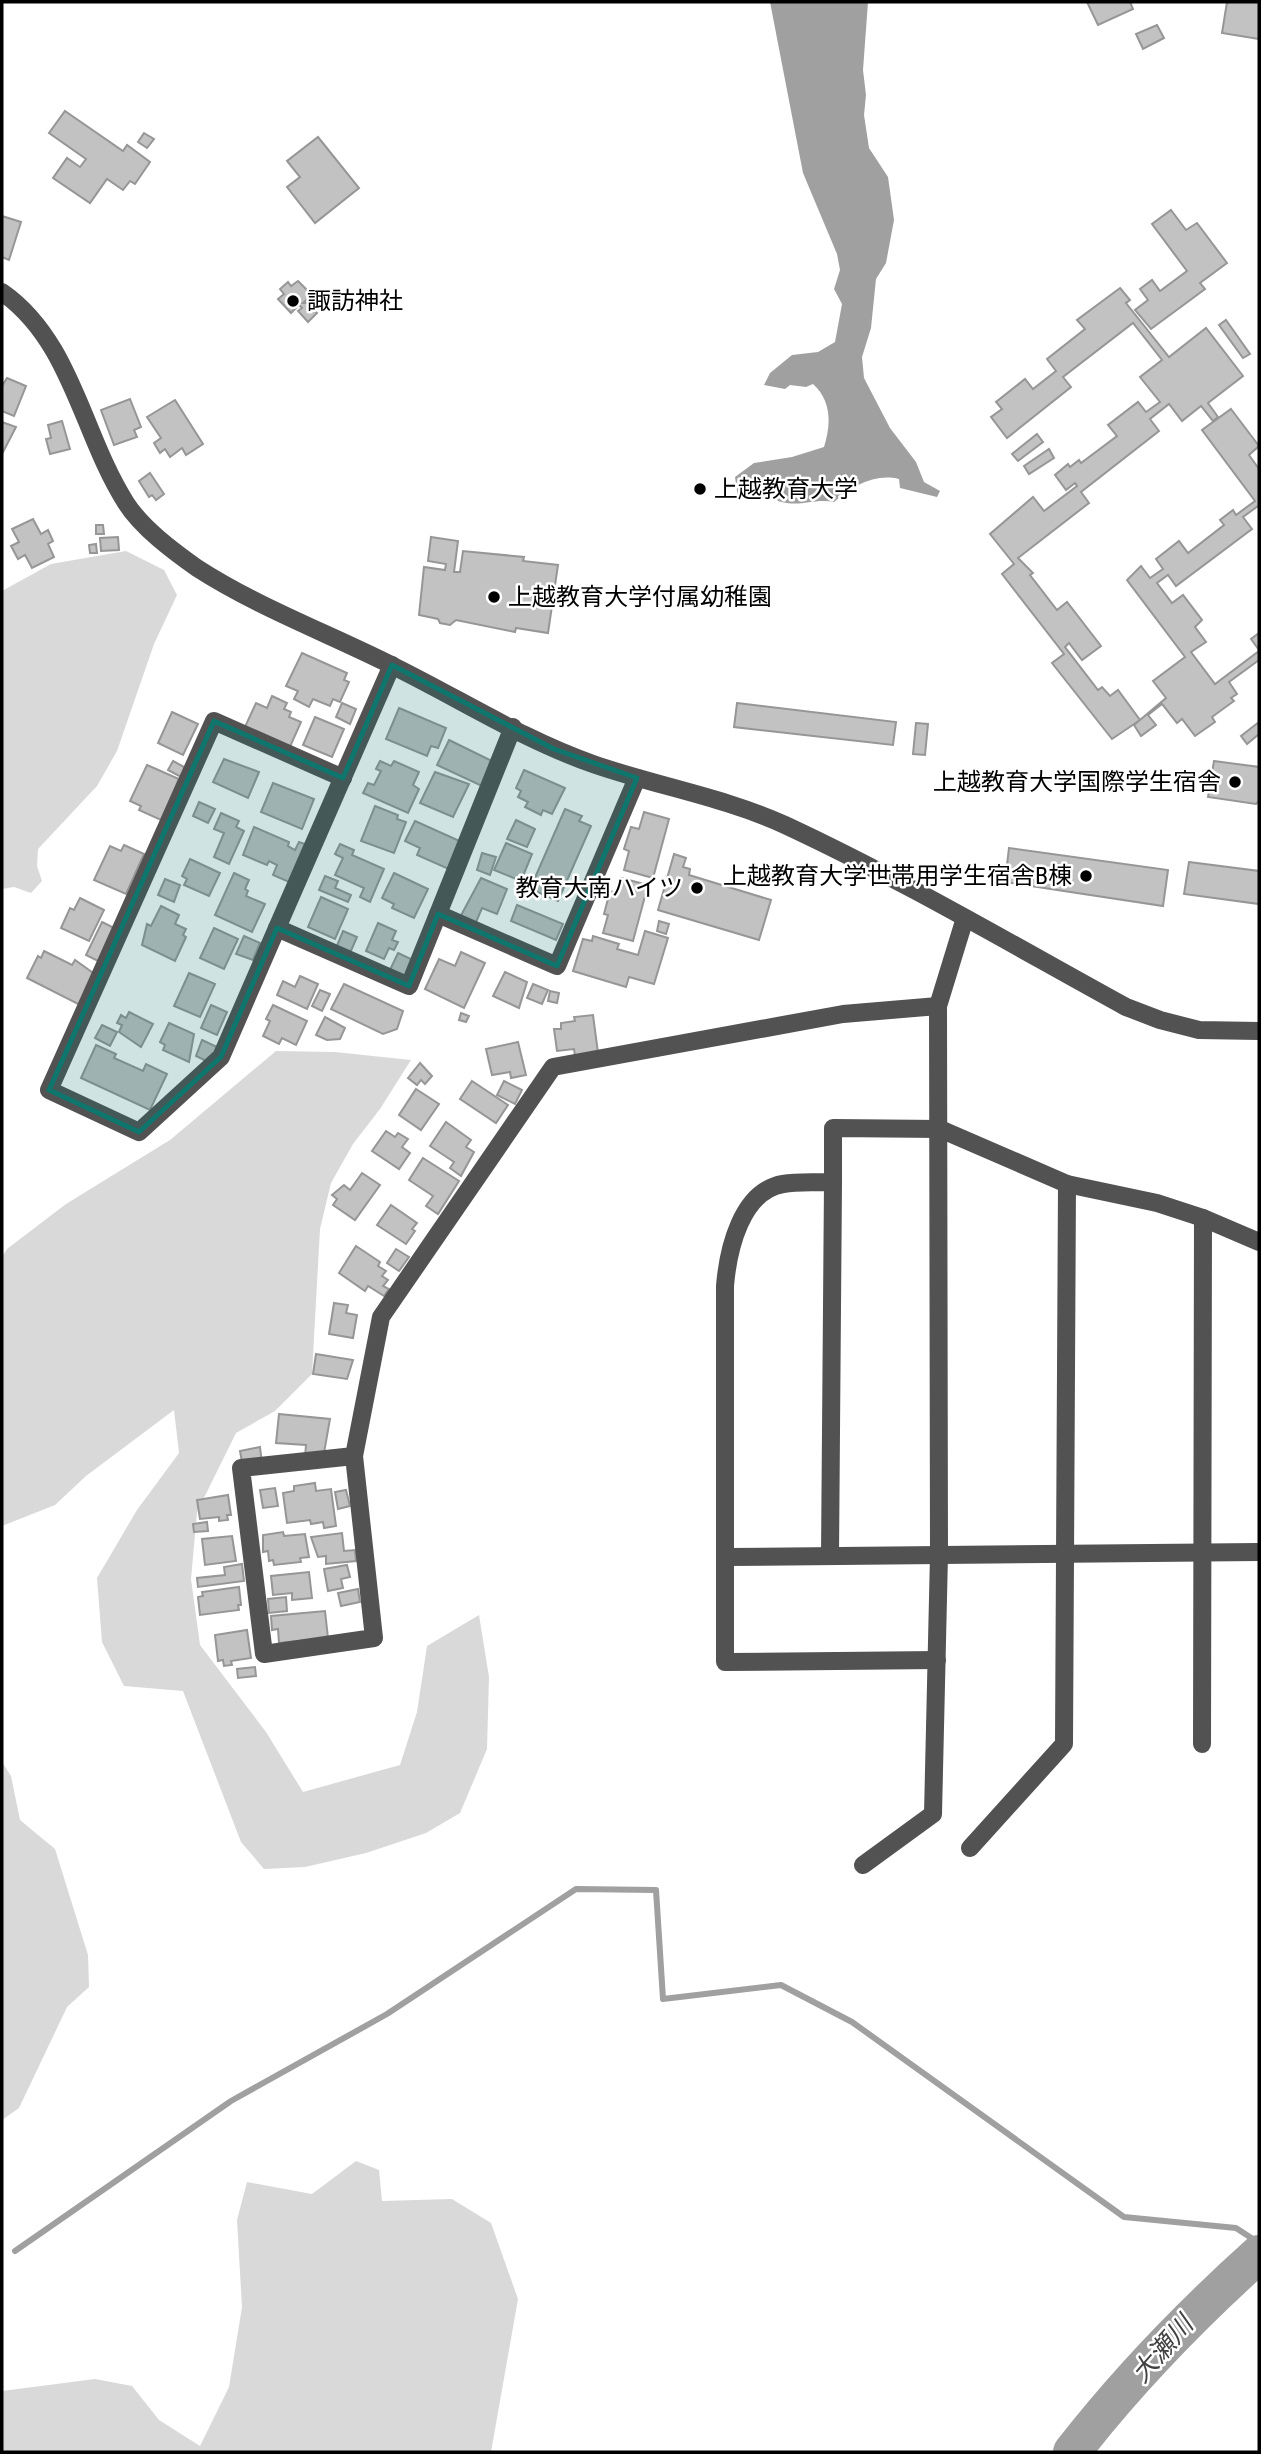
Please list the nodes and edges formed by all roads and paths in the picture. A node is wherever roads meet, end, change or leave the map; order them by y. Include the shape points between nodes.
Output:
1 (2, 292) edge
2 (392, 665) junction
3 (513, 727) junction
4 (343, 778) junction
5 (637, 778) junction
6 (438, 914) junction
7 (965, 918) junction
8 (277, 928) junction
9 (938, 1006) junction
10 (1259, 1031) edge
11 (940, 1129) junction
12 (833, 1182) junction
13 (1067, 1184) junction
14 (1203, 1218) junction
15 (1259, 1242) edge
16 (354, 1456) junction
17 (1259, 1552) edge
18 (1201, 1553) junction
19 (1066, 1554) junction
20 (939, 1555) junction
21 (830, 1556) junction
22 (727, 1557) junction
23 (937, 1660) junction
24 (1202, 1744) dead end
25 (970, 1848) dead end
26 (863, 1865) dead end

1 - 2 street via 23,307 43,331 110,475 128,507 159,538 198,568
2 - 3 street
2 - 4 street
3 - 5 street via 567,754
3 - 6 street
4 - 8 street
4 - 8 street via 214,721 49,1090 139,1132 221,1057
5 - 6 street via 557,966
5 - 7 street via 782,823
6 - 8 street via 409,986
7 - 9 street
7 - 10 street via 1126,1007 1199,1030
9 - 11 street
9 - 16 street via 843,1014 553,1067 381,1317
11 - 12 street via 833,1128
11 - 13 street
11 - 20 street
12 - 21 street
12 - 22 street via 783,1184 764,1191 750,1204 727,1259
13 - 14 street
13 - 19 street
14 - 15 street
14 - 18 street
16 - 16 street via 374,1638 264,1654 241,1468
17 - 18 street
18 - 19 street
18 - 24 street
19 - 20 street
19 - 25 street via 1064,1744
20 - 21 street
20 - 23 street
21 - 22 street
22 - 23 street via 725,1662
23 - 26 street via 933,1814

